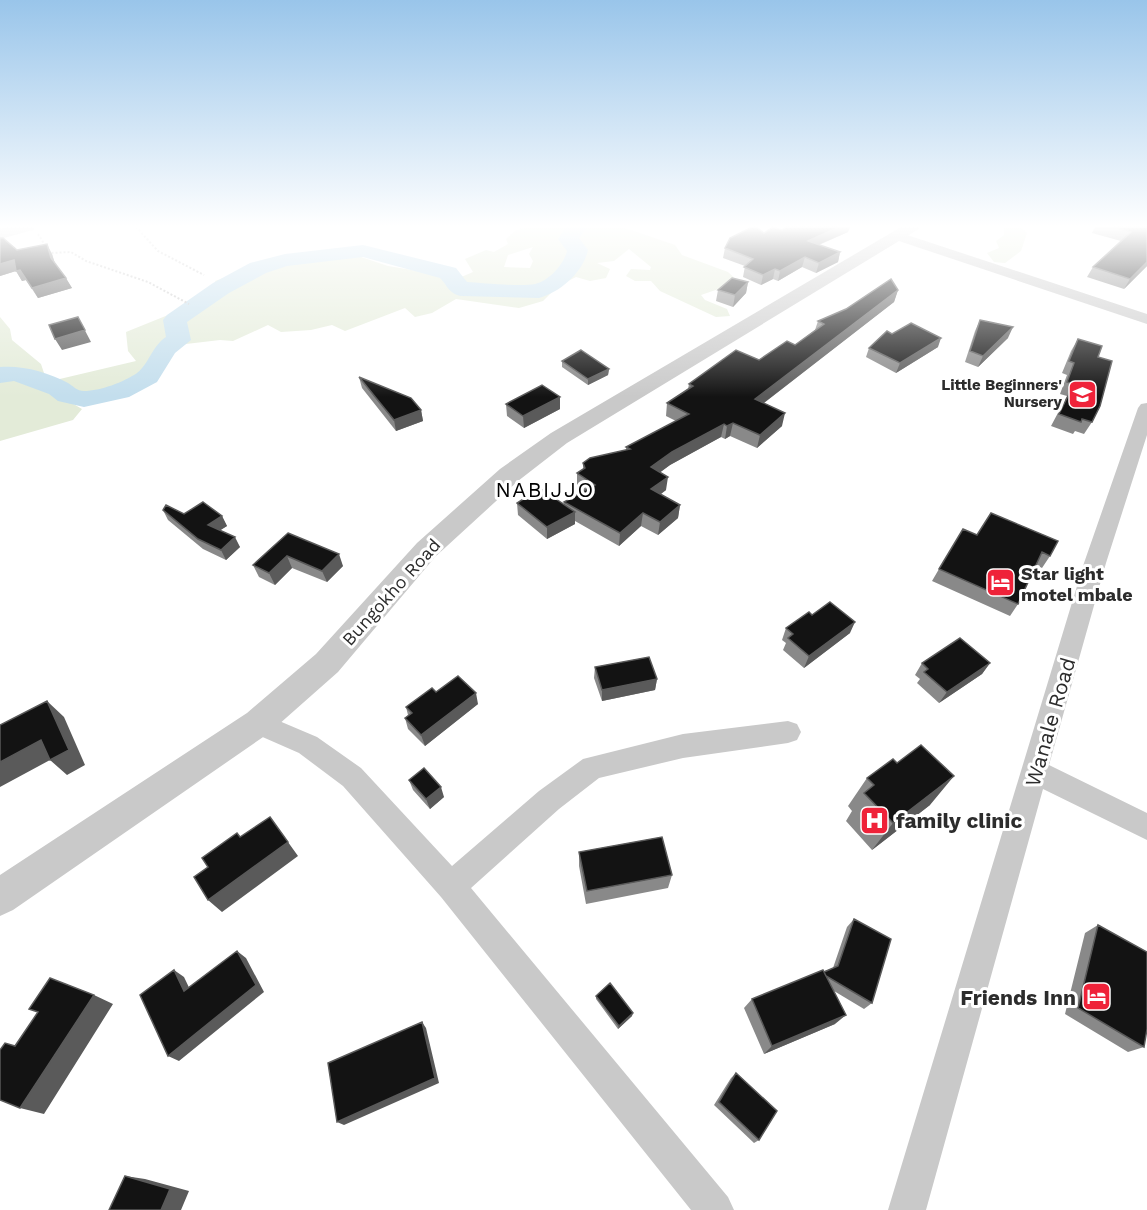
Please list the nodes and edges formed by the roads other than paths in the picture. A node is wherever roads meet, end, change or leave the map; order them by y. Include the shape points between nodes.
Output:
1 (822, 283) edge
2 (1049, 283) edge
3 (1147, 319) edge
4 (1147, 408) edge
5 (258, 723) junction
6 (788, 732) dead end
7 (1036, 772) junction
8 (1147, 827) edge
9 (451, 887) junction
10 (0, 897) edge
11 (715, 1210) edge
12 (907, 1210) edge

1 - 5 street, Bungokho Road via 559,438 509,475 426,550 327,663
2 - 3 street
4 - 7 street, Wanale Road via 1095,563
5 - 9 street via 308,745 352,777
5 - 10 street, Bungokho Road
6 - 9 street via 683,746 592,768 549,800
7 - 8 street
7 - 12 street, Wanale Road
9 - 11 street

